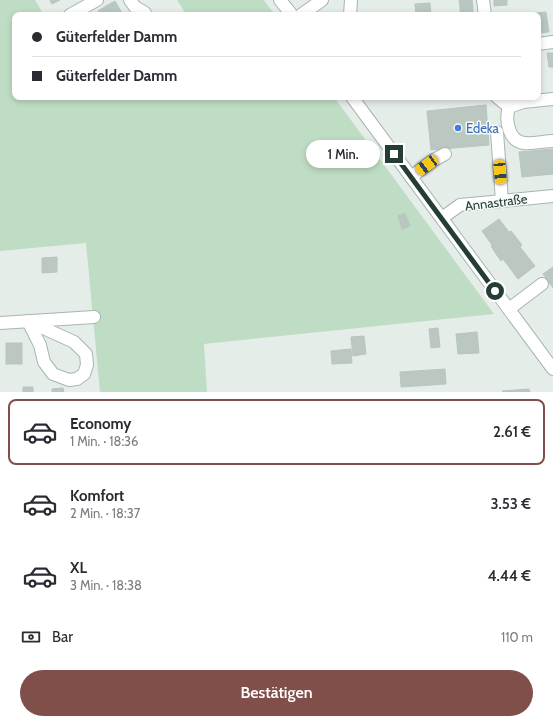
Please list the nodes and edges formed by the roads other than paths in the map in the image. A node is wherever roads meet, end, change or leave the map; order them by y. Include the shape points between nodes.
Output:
1 (97, 0) edge
2 (130, 0) edge
3 (280, 0) edge
4 (322, 0) edge
5 (350, 0) edge
6 (483, 0) edge
7 (75, 12) edge
8 (143, 12) edge
9 (290, 12) edge
10 (305, 12) edge
11 (350, 12) edge
12 (485, 12) edge
13 (553, 42) edge
14 (541, 44) edge
15 (553, 99) edge
16 (354, 100) edge
17 (501, 100) edge
18 (509, 107) junction
19 (497, 132) dead end
20 (553, 141) edge
21 (445, 154) dead end
22 (411, 177) junction
23 (553, 196) edge
24 (502, 201) junction
25 (442, 218) junction
26 (542, 284) dead end
27 (509, 309) junction
28 (94, 317) dead end
29 (28, 321) junction
30 (0, 323) edge
31 (553, 369) edge

1 - 7 street
2 - 8 street
3 - 9 street
4 - 10 street
5 - 11 street
6 - 12 street
13 - 14 street
15 - 18 street via 523,102
16 - 22 street
17 - 18 street
18 - 20 street via 509,130 514,138 524,143
19 - 24 street
21 - 22 street
22 - 25 street
23 - 24 street, Annastraße
24 - 25 street, Annastraße via 460,205
25 - 27 street
26 - 27 street
27 - 31 street
28 - 29 street
29 - 29 street via 74,342 86,354 87,365 84,374 77,379 69,380 53,374 44,362 40,345
29 - 30 street

